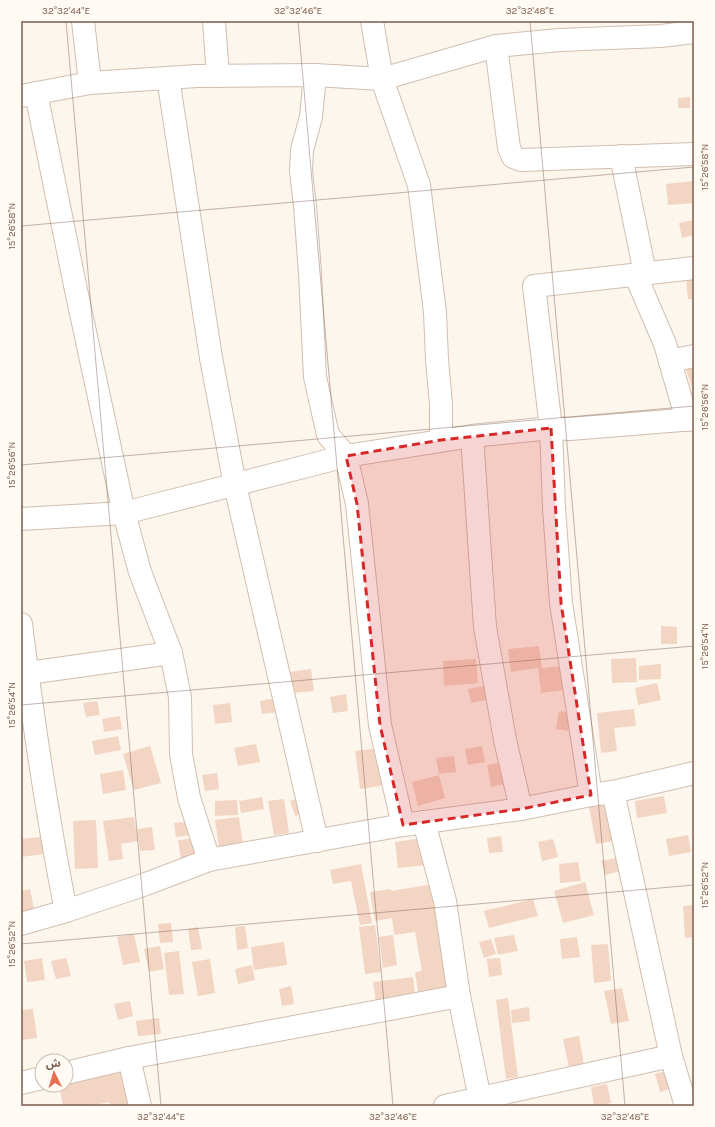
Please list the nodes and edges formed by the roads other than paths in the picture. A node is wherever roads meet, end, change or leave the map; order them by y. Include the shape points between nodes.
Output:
1 (83, 21) edge
2 (214, 21) edge
3 (372, 21) edge
4 (661, 28) edge
5 (558, 30) edge
6 (694, 32) edge
7 (496, 46) junction
8 (315, 75) junction
9 (218, 76) junction
10 (168, 78) junction
11 (382, 79) junction
12 (90, 84) junction
13 (29, 94) edge
14 (694, 154) edge
15 (621, 156) junction
16 (694, 268) edge
17 (640, 274) junction
18 (694, 356) edge
19 (670, 361) junction
20 (690, 419) edge
21 (550, 428) junction
22 (472, 436) junction
23 (441, 440) junction
24 (346, 456) junction
25 (235, 485) junction
26 (124, 513) junction
27 (21, 519) edge
28 (21, 624) edge
29 (171, 653) junction
30 (24, 673) edge
31 (694, 773) edge
32 (613, 792) junction
33 (590, 795) junction
34 (521, 809) junction
35 (413, 823) junction
36 (317, 841) junction
37 (209, 860) junction
38 (66, 911) junction
39 (21, 924) edge
40 (459, 996) junction
41 (671, 1056) junction
42 (129, 1058) junction
43 (74, 1070) edge
44 (34, 1080) edge
45 (21, 1083) edge
46 (480, 1099) junction
47 (140, 1106) edge
48 (445, 1106) edge
49 (686, 1106) edge

1 - 12 street
2 - 9 street
3 - 11 street
4 - 5 street
4 - 6 street
5 - 7 street
7 - 11 street
7 - 15 street via 509,148 513,157 521,160
8 - 9 street
8 - 11 street
8 - 24 street via 311,117 302,150 301,171 310,273 315,377 328,436
9 - 10 street
10 - 12 street
10 - 25 street via 211,358
11 - 23 street via 418,185 435,312
12 - 13 street
13 - 26 street via 74,283
14 - 15 street
15 - 17 street
16 - 17 street
17 - 19 street
17 - 21 street via 534,286
18 - 19 street
19 - 20 street
20 - 21 street via 570,429
21 - 22 street
21 - 33 street via 561,603
22 - 23 street
22 - 34 street via 485,627 505,740
23 - 24 street
24 - 25 street
24 - 35 street via 357,504 380,725
25 - 26 street
25 - 36 street
26 - 27 street
26 - 29 street via 140,572
28 - 30 street
29 - 30 street
29 - 37 street via 180,697 181,754 189,798
30 - 38 street
31 - 32 street
32 - 33 street
32 - 41 street
33 - 34 street
34 - 35 street
35 - 36 street
35 - 40 street via 445,901
36 - 37 street
37 - 38 street
38 - 39 street
40 - 42 street
40 - 46 street
41 - 46 street
41 - 49 street
42 - 43 street
42 - 47 street
44 - 45 street
46 - 48 street

